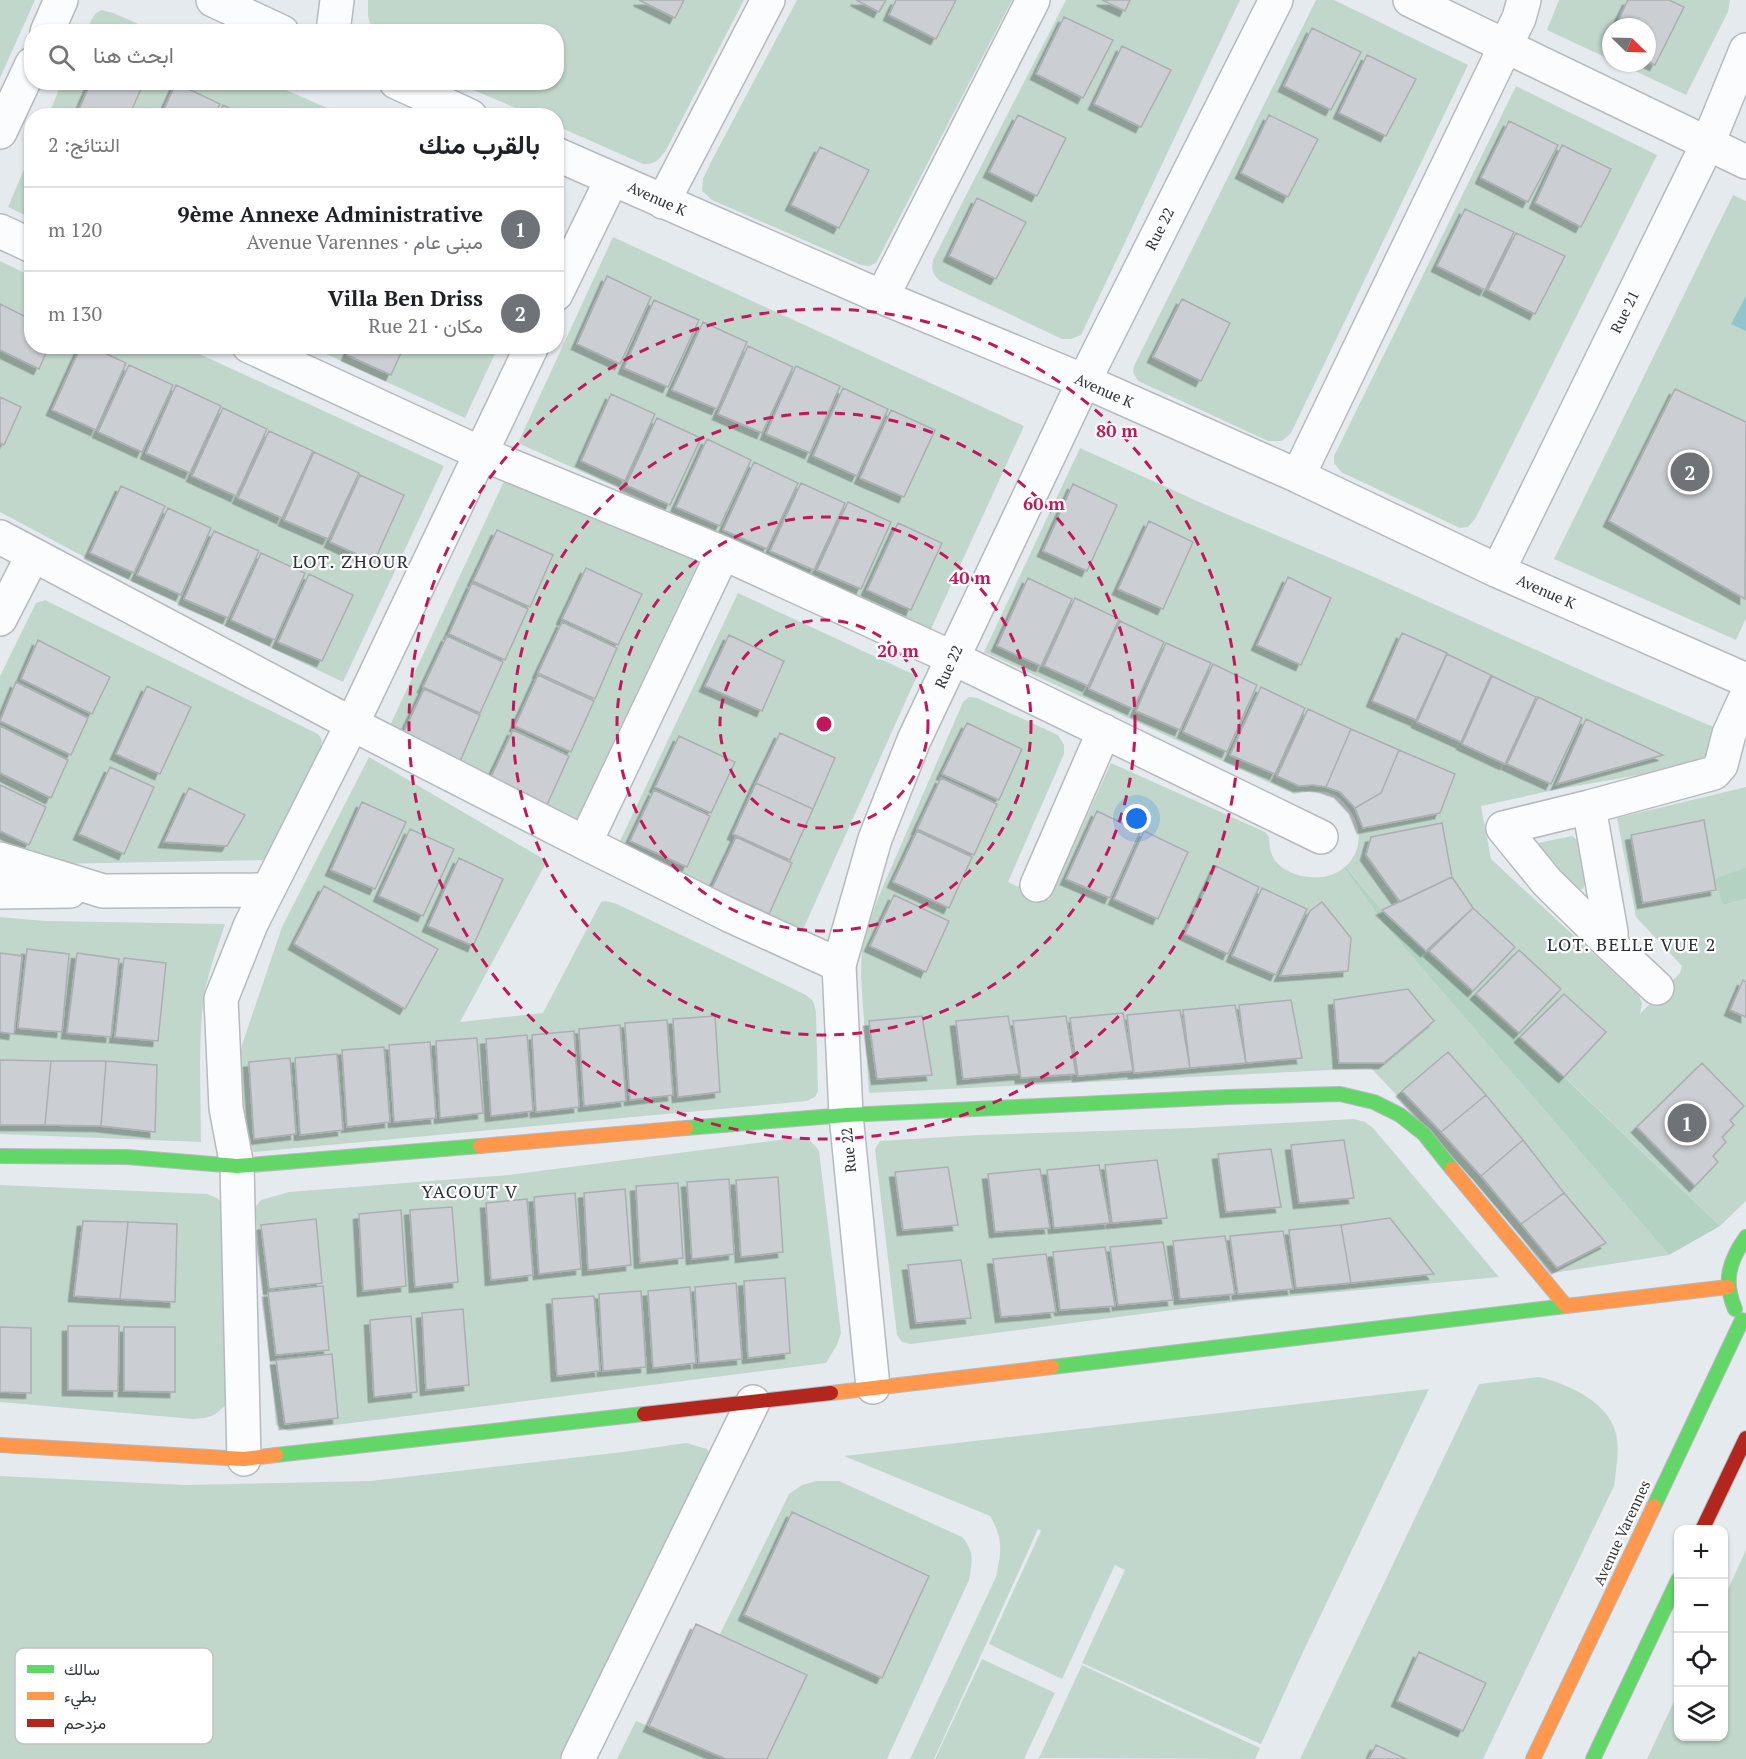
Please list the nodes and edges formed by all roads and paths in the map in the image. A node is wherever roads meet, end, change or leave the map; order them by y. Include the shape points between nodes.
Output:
1 (61, 0) edge
2 (337, 0) edge
3 (768, 0) edge
4 (1033, 0) edge
5 (1276, 0) edge
6 (1410, 0) edge
7 (1524, 0) edge
8 (219, 1) edge
9 (50, 24) edge
10 (266, 24) edge
11 (334, 24) edge
12 (1506, 45) junction
13 (1746, 50) edge
14 (24, 81) edge
15 (413, 90) edge
16 (453, 108) edge
17 (0, 132) edge
18 (1708, 143) junction
19 (564, 158) edge
20 (1746, 162) edge
21 (612, 179) junction
22 (663, 202) junction
23 (0, 231) edge
24 (24, 242) edge
25 (564, 278) edge
26 (882, 297) junction
27 (266, 354) edge
28 (528, 354) edge
29 (1083, 381) junction
30 (480, 453) junction
31 (1298, 476) junction
32 (0, 537) edge
33 (723, 553) junction
34 (33, 555) junction
35 (1498, 571) junction
36 (0, 619) edge
37 (953, 658) junction
38 (1746, 680) edge
39 (1746, 697) edge
40 (352, 724) junction
41 (1104, 731) junction
42 (1589, 807) junction
43 (1321, 837) dead end
44 (585, 843) junction
45 (0, 859) edge
46 (1037, 885) dead end
47 (268, 890) junction
48 (103, 891) junction
49 (0, 892) edge
50 (1611, 945) junction
51 (839, 965) junction
52 (1657, 988) dead end
53 (846, 1115) junction
54 (0, 1156) edge
55 (237, 1166) junction
56 (1746, 1237) edge
57 (1728, 1287) junction
58 (1566, 1306) junction
59 (1744, 1323) edge
60 (873, 1388) junction
61 (753, 1402) junction
62 (1746, 1438) edge
63 (0, 1445) edge
64 (244, 1459) junction
65 (1704, 1525) edge
66 (1674, 1588) edge
67 (578, 1759) edge
68 (1533, 1759) edge
69 (1593, 1759) edge

1 - 9 street
2 - 11 street
3 - 22 street
4 - 26 street
5 - 29 street, Rue 22
6 - 12 street
7 - 12 street
8 - 10 street
12 - 18 street
12 - 31 street
13 - 18 street, Rue 21
14 - 17 street
15 - 16 street
18 - 20 street
18 - 35 street, Rue 21
19 - 21 street, Avenue K
21 - 22 street, Avenue K
21 - 25 street
22 - 26 street, Avenue K
23 - 24 street
26 - 29 street, Avenue K
27 - 30 street
28 - 30 street
29 - 31 street, Avenue K
29 - 37 street, Rue 22
30 - 33 street
30 - 40 street
31 - 35 street, Avenue K
32 - 34 street
33 - 37 street
33 - 44 street
34 - 36 street
34 - 40 street
35 - 38 street, Avenue K
37 - 41 street
37 - 51 street, Rue 22 via 875,839
39 - 42 street via 1729,734 1721,765 1714,773
40 - 44 street
40 - 47 street
41 - 43 street
41 - 46 street
42 - 50 street
42 - 50 street via 1503,828 1547,882
44 - 51 street
45 - 48 street
47 - 48 street
47 - 55 street via 221,999 226,1108
48 - 49 street
50 - 52 street
51 - 53 street, Rue 22
53 - 55 street
53 - 58 street via 1340,1094 1374,1102 1400,1115 1424,1134
53 - 60 street, Rue 22
54 - 55 street via 127,1157
55 - 64 street
56 - 57 street via 1735,1252
57 - 58 street
57 - 59 street via 1732,1305
58 - 60 street
59 - 68 street, Avenue Varennes
60 - 61 street
61 - 64 street
61 - 67 street
62 - 65 street
63 - 64 street
66 - 69 street

